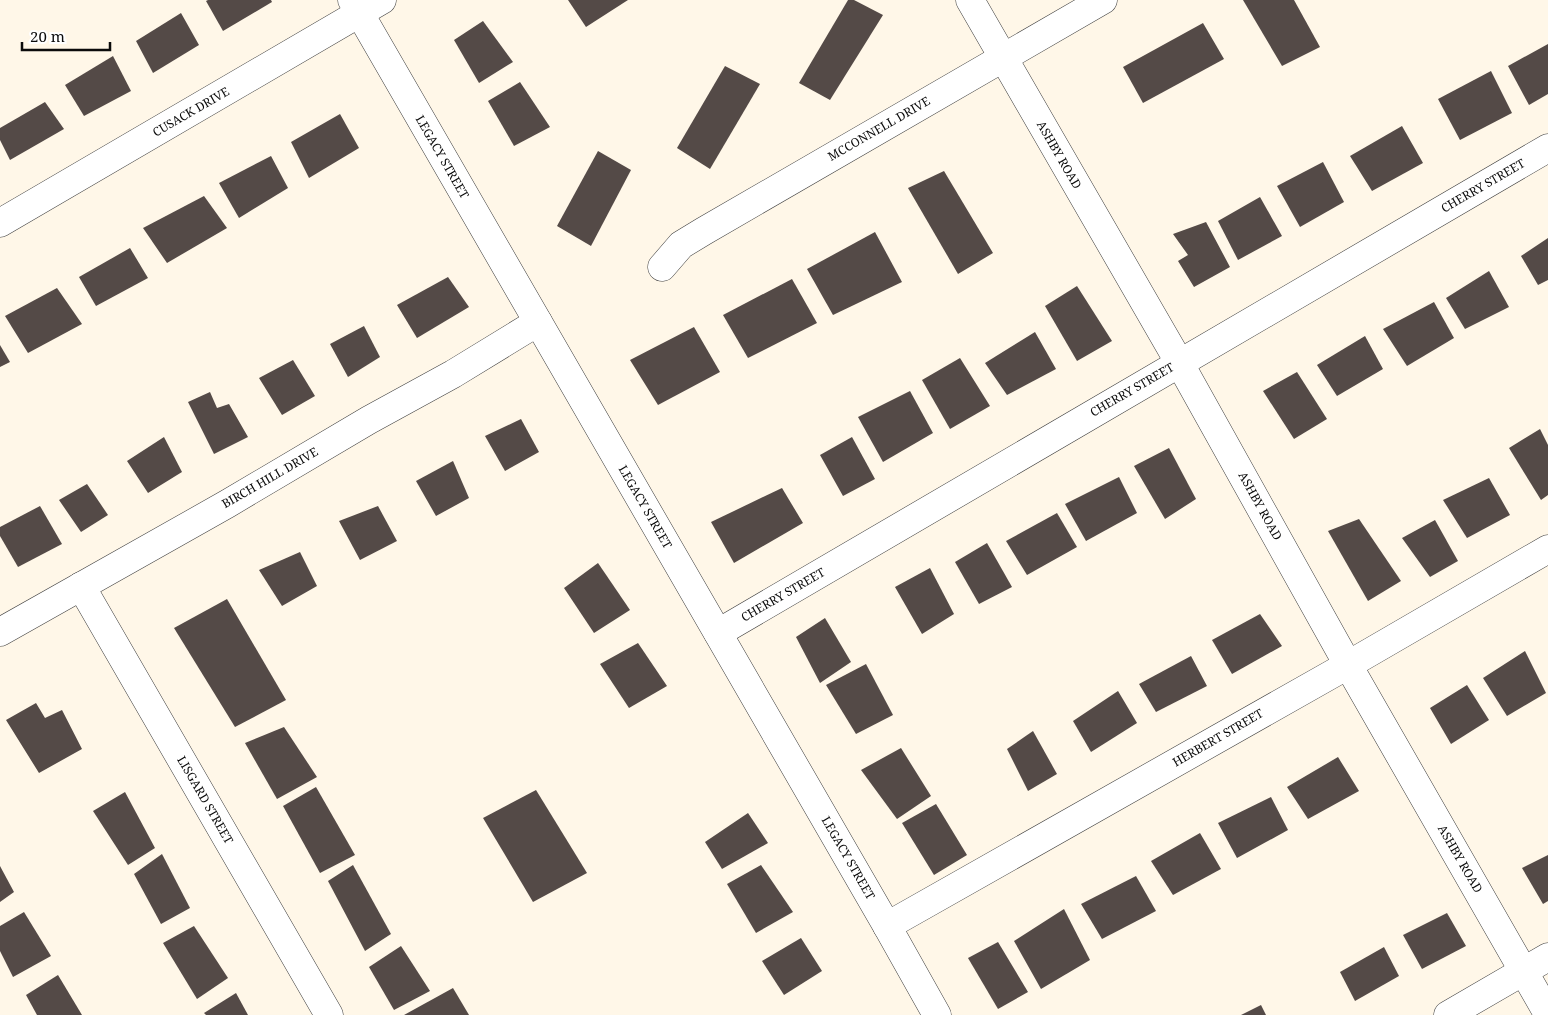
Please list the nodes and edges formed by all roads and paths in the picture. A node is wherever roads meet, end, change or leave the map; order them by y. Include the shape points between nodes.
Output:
1 (970, 0) edge
2 (1103, 0) edge
3 (364, 4) edge
4 (1002, 57) junction
5 (1548, 148) edge
6 (0, 223) edge
7 (662, 267) dead end
8 (538, 322) junction
9 (1179, 362) junction
10 (1548, 549) edge
11 (81, 586) junction
12 (0, 632) edge
13 (718, 633) junction
14 (1348, 665) junction
15 (887, 926) junction
16 (1548, 957) edge
17 (1524, 970) junction
18 (1548, 1014) edge
19 (329, 1015) edge
20 (937, 1015) edge
21 (1448, 1015) edge

1 - 4 street, ASHBY ROAD
2 - 4 street, MCCONNELL DRIVE
3 - 6 street, CUSACK DRIVE
3 - 8 street, LEGACY STREET
4 - 7 street, MCCONNELL DRIVE via 681,245
4 - 9 street, ASHBY ROAD
5 - 9 street, CHERRY STREET
8 - 11 street, BIRCH HILL DRIVE via 453,374
8 - 13 street, LEGACY STREET
9 - 13 street, CHERRY STREET
9 - 14 street, ASHBY ROAD
10 - 14 street, HERBERT STREET
11 - 12 street, BIRCH HILL DRIVE
11 - 19 street, LISGARD STREET
13 - 15 street, LEGACY STREET
14 - 15 street, HERBERT STREET
14 - 17 street, ASHBY ROAD
15 - 20 street, LEGACY STREET
16 - 17 street
17 - 18 street, ASHBY ROAD
17 - 21 street

